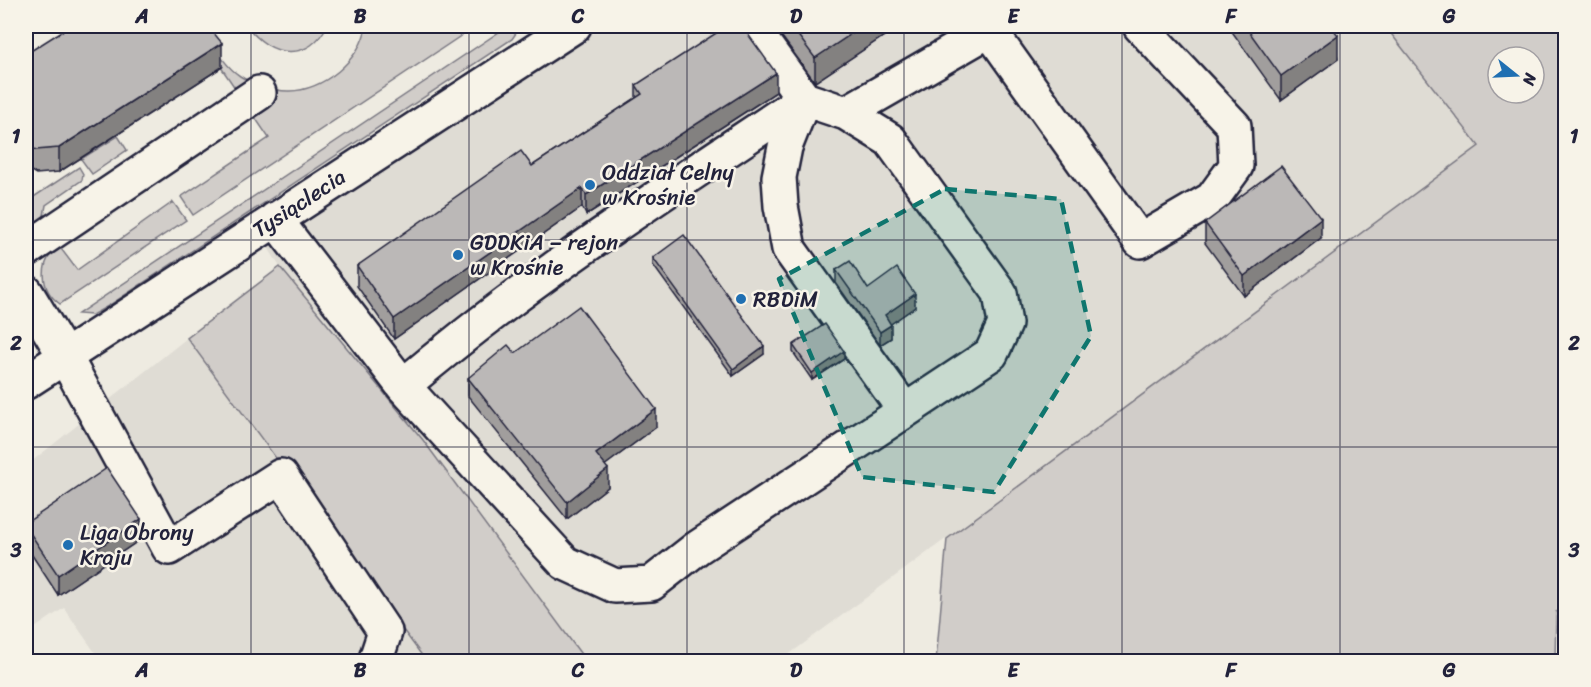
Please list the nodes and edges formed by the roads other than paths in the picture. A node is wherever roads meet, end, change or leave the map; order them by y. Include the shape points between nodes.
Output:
1 (574, 26) edge
2 (751, 26) edge
3 (1140, 26) edge
4 (993, 28) edge
5 (259, 93) dead end
6 (804, 99) junction
7 (846, 113) junction
8 (275, 219) junction
9 (26, 250) edge
10 (26, 292) edge
11 (64, 355) junction
12 (26, 382) edge
13 (404, 386) junction
14 (905, 411) junction
15 (375, 662) edge

1 - 8 street, Tysiąclecia
2 - 6 street
3 - 4 street via 1234,126 1236,166 1212,199 1140,241
4 - 7 street
5 - 9 street
6 - 7 street
6 - 13 street via 588,244 447,349
6 - 14 street via 785,147 779,177 789,249
7 - 14 street via 890,140 1000,293 1005,324 991,354
8 - 11 street, Tysiąclecia
8 - 13 street
10 - 11 street
11 - 12 street, Tysiąclecia
11 - 15 street via 169,548 281,476 385,632
13 - 14 street via 565,563 615,586 651,584 697,548

